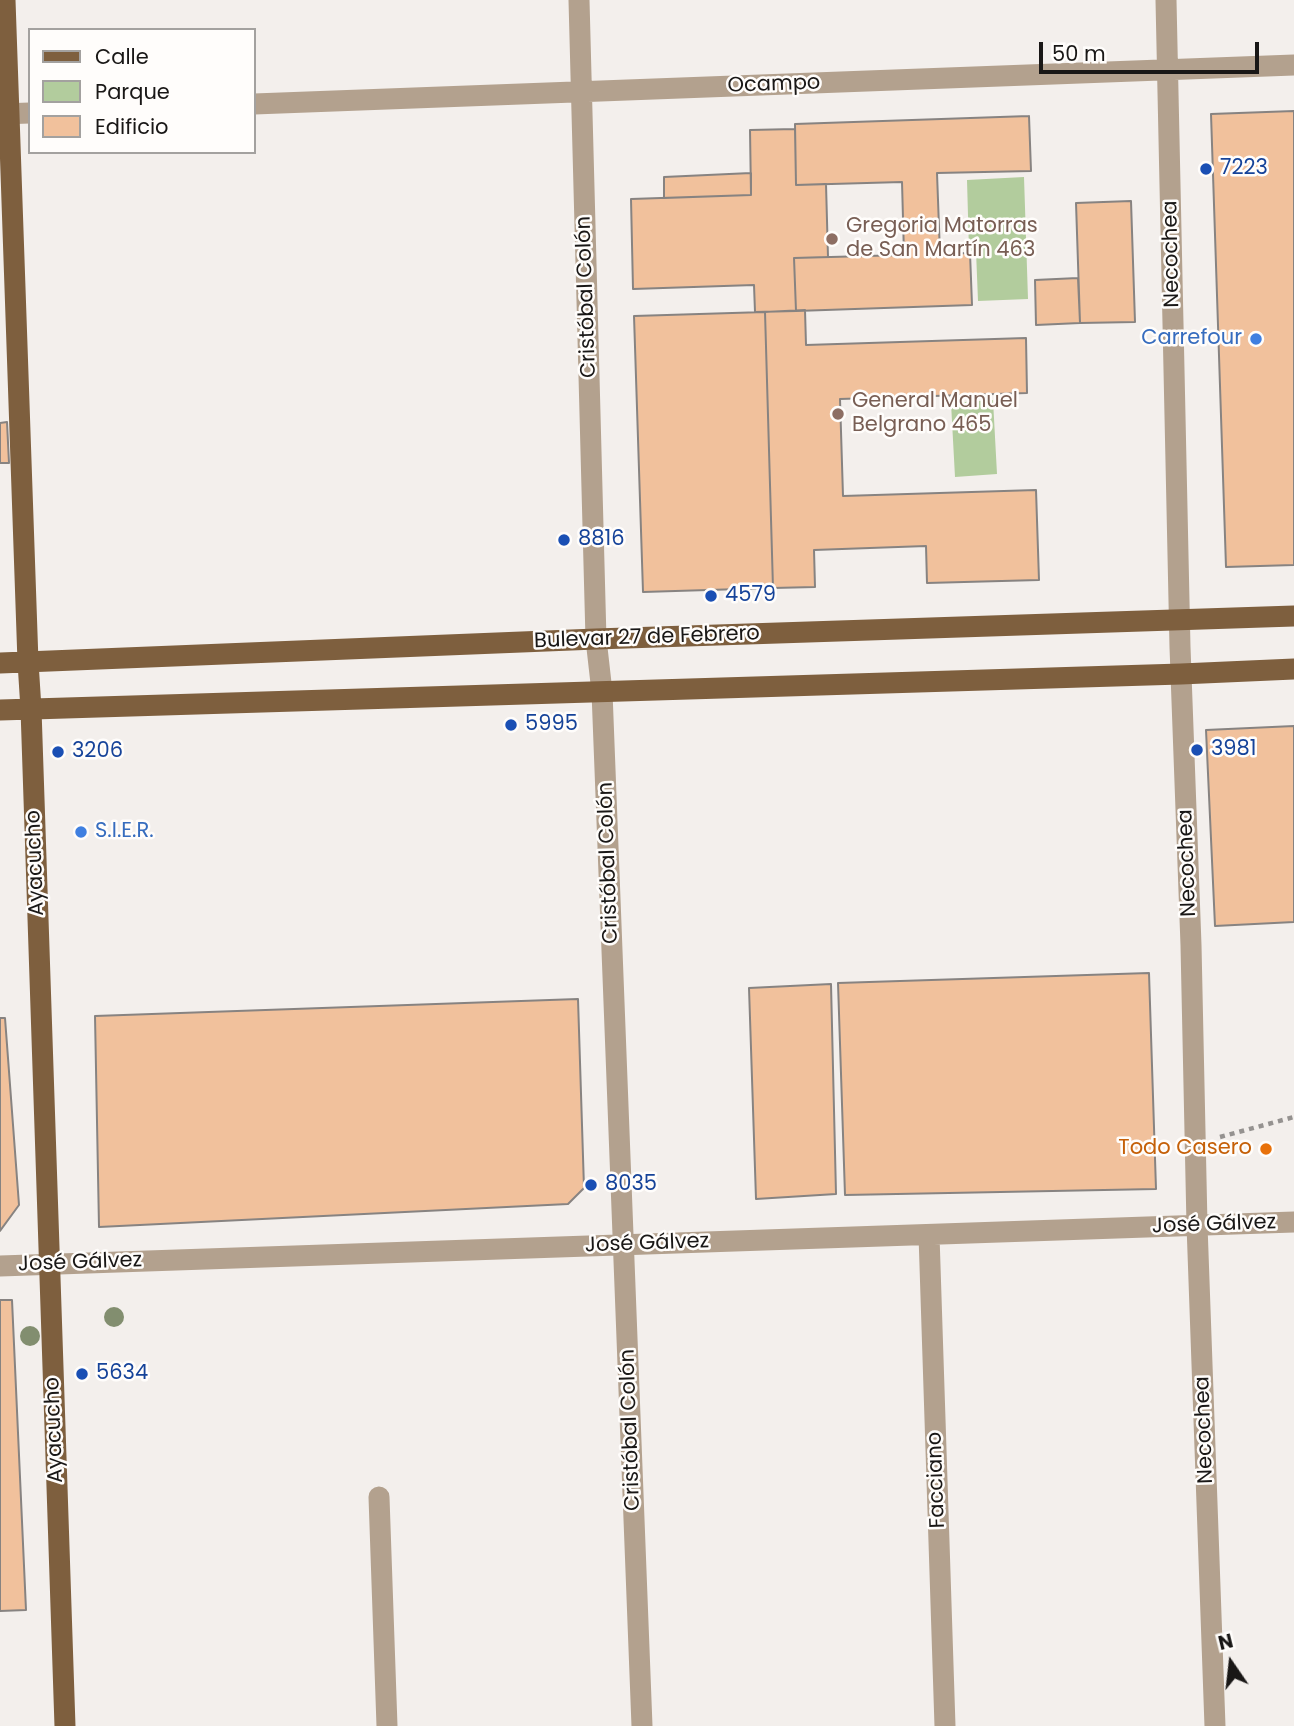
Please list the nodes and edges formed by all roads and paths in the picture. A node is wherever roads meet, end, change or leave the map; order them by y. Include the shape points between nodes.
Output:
1 (5, 0) edge
2 (579, 0) edge
3 (1166, 0) edge
4 (1294, 65) edge
5 (1168, 70) junction
6 (582, 92) junction
7 (256, 104) edge
8 (13, 113) edge
9 (1294, 616) edge
10 (1180, 620) junction
11 (597, 639) junction
12 (28, 662) junction
13 (0, 663) edge
14 (1294, 669) edge
15 (1181, 674) junction
16 (603, 692) junction
17 (32, 709) junction
18 (0, 710) edge
19 (1294, 1117) edge
20 (1195, 1144) junction
21 (1294, 1222) edge
22 (1197, 1225) junction
23 (929, 1235) junction
24 (624, 1245) junction
25 (49, 1264) junction
26 (0, 1266) edge
27 (379, 1497) dead end
28 (65, 1726) edge
29 (387, 1726) edge
30 (642, 1726) edge
31 (945, 1726) edge
32 (1215, 1726) edge

1 - 8 main road, Ayacucho
2 - 6 street, Cristóbal Colón
3 - 5 street, Necochea
4 - 5 street, Ocampo
5 - 6 street, Ocampo
5 - 10 street, Necochea
6 - 7 street, Ocampo
6 - 11 street, Cristóbal Colón
8 - 12 main road, Ayacucho
9 - 10 main road, Bulevar 27 de Febrero
10 - 11 main road, Bulevar 27 de Febrero
10 - 15 street, Necochea
11 - 12 main road, Bulevar 27 de Febrero
11 - 16 street, Cristóbal Colón
12 - 13 main road, Bulevar 27 de Febrero
12 - 17 main road, Ayacucho
14 - 15 main road
15 - 16 main road
15 - 20 street, Necochea
16 - 17 main road
16 - 24 street, Cristóbal Colón
17 - 18 main road
17 - 25 main road, Ayacucho
19 - 20 path
20 - 22 street, Necochea
21 - 22 street, José Gálvez
22 - 23 street, José Gálvez
22 - 32 street, Necochea
23 - 24 street, José Gálvez
23 - 31 street, Facciano
24 - 25 street, José Gálvez
24 - 30 street, Cristóbal Colón
25 - 26 street, José Gálvez
25 - 28 main road, Ayacucho
27 - 29 street

